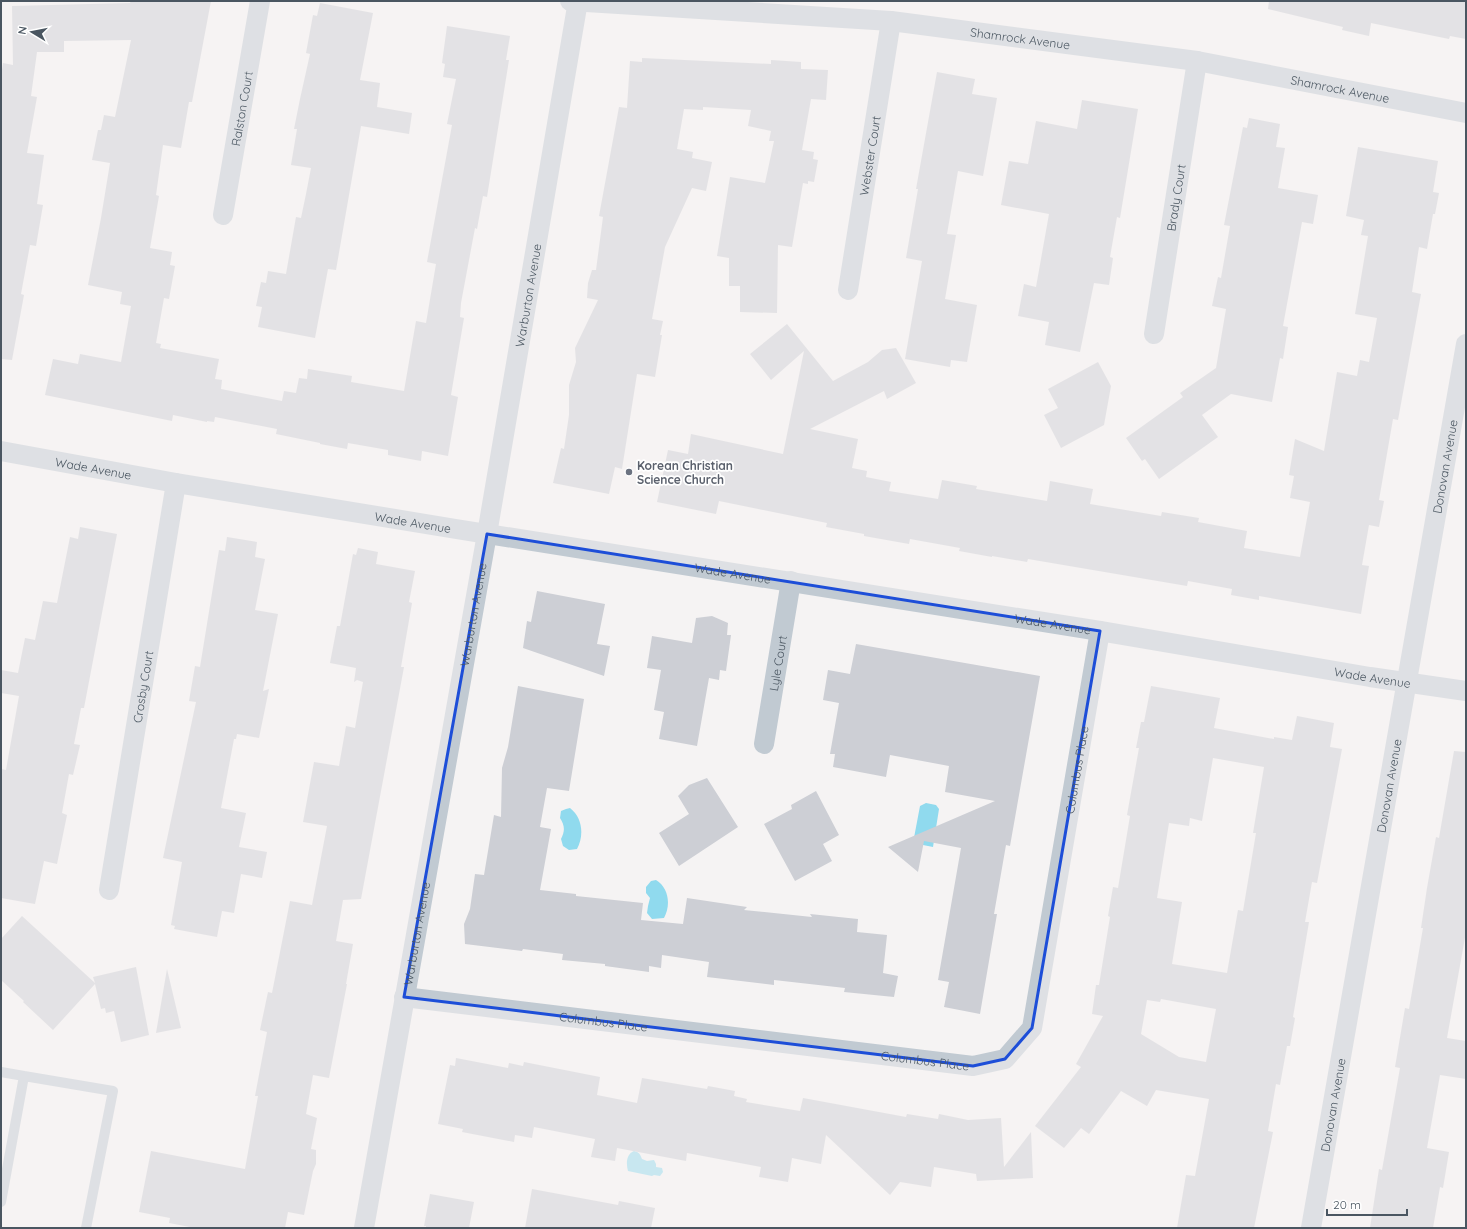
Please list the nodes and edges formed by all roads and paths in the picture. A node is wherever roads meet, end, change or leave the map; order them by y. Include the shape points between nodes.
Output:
1 (260, 1) edge
2 (575, 1) edge
3 (891, 21) junction
4 (1198, 61) junction
5 (1466, 113) edge
6 (223, 215) dead end
7 (848, 290) dead end
8 (1154, 334) dead end
9 (1466, 344) edge
10 (1, 452) edge
11 (176, 483) junction
12 (487, 534) junction
13 (791, 581) junction
14 (1100, 630) junction
15 (1406, 683) junction
16 (1466, 692) edge
17 (764, 744) dead end
18 (109, 890) dead end
19 (404, 997) junction
20 (1, 1072) edge
21 (24, 1076) junction
22 (1, 1202) edge
23 (86, 1228) edge
24 (364, 1228) edge
25 (1311, 1228) edge

1 - 6 street, Ralston Court
2 - 3 street, Shamrock Avenue
2 - 12 street, Warburton Avenue
3 - 4 street, Shamrock Avenue
3 - 7 street, Webster Court
4 - 5 street, Shamrock Avenue
4 - 8 street, Brady Court
9 - 15 street, Donovan Avenue
10 - 11 street, Wade Avenue
11 - 12 street, Wade Avenue
11 - 18 street, Crosby Court
12 - 13 street, Wade Avenue
12 - 19 street, Warburton Avenue
13 - 14 street, Wade Avenue
13 - 17 street, Lyle Court
14 - 15 street, Wade Avenue
14 - 19 street, Columbus Place via 1032,1028 1005,1059 973,1066
15 - 16 street, Wade Avenue
15 - 25 street, Donovan Avenue
19 - 24 street, Warburton Avenue
20 - 21 lane
21 - 22 lane
21 - 23 lane via 113,1091

